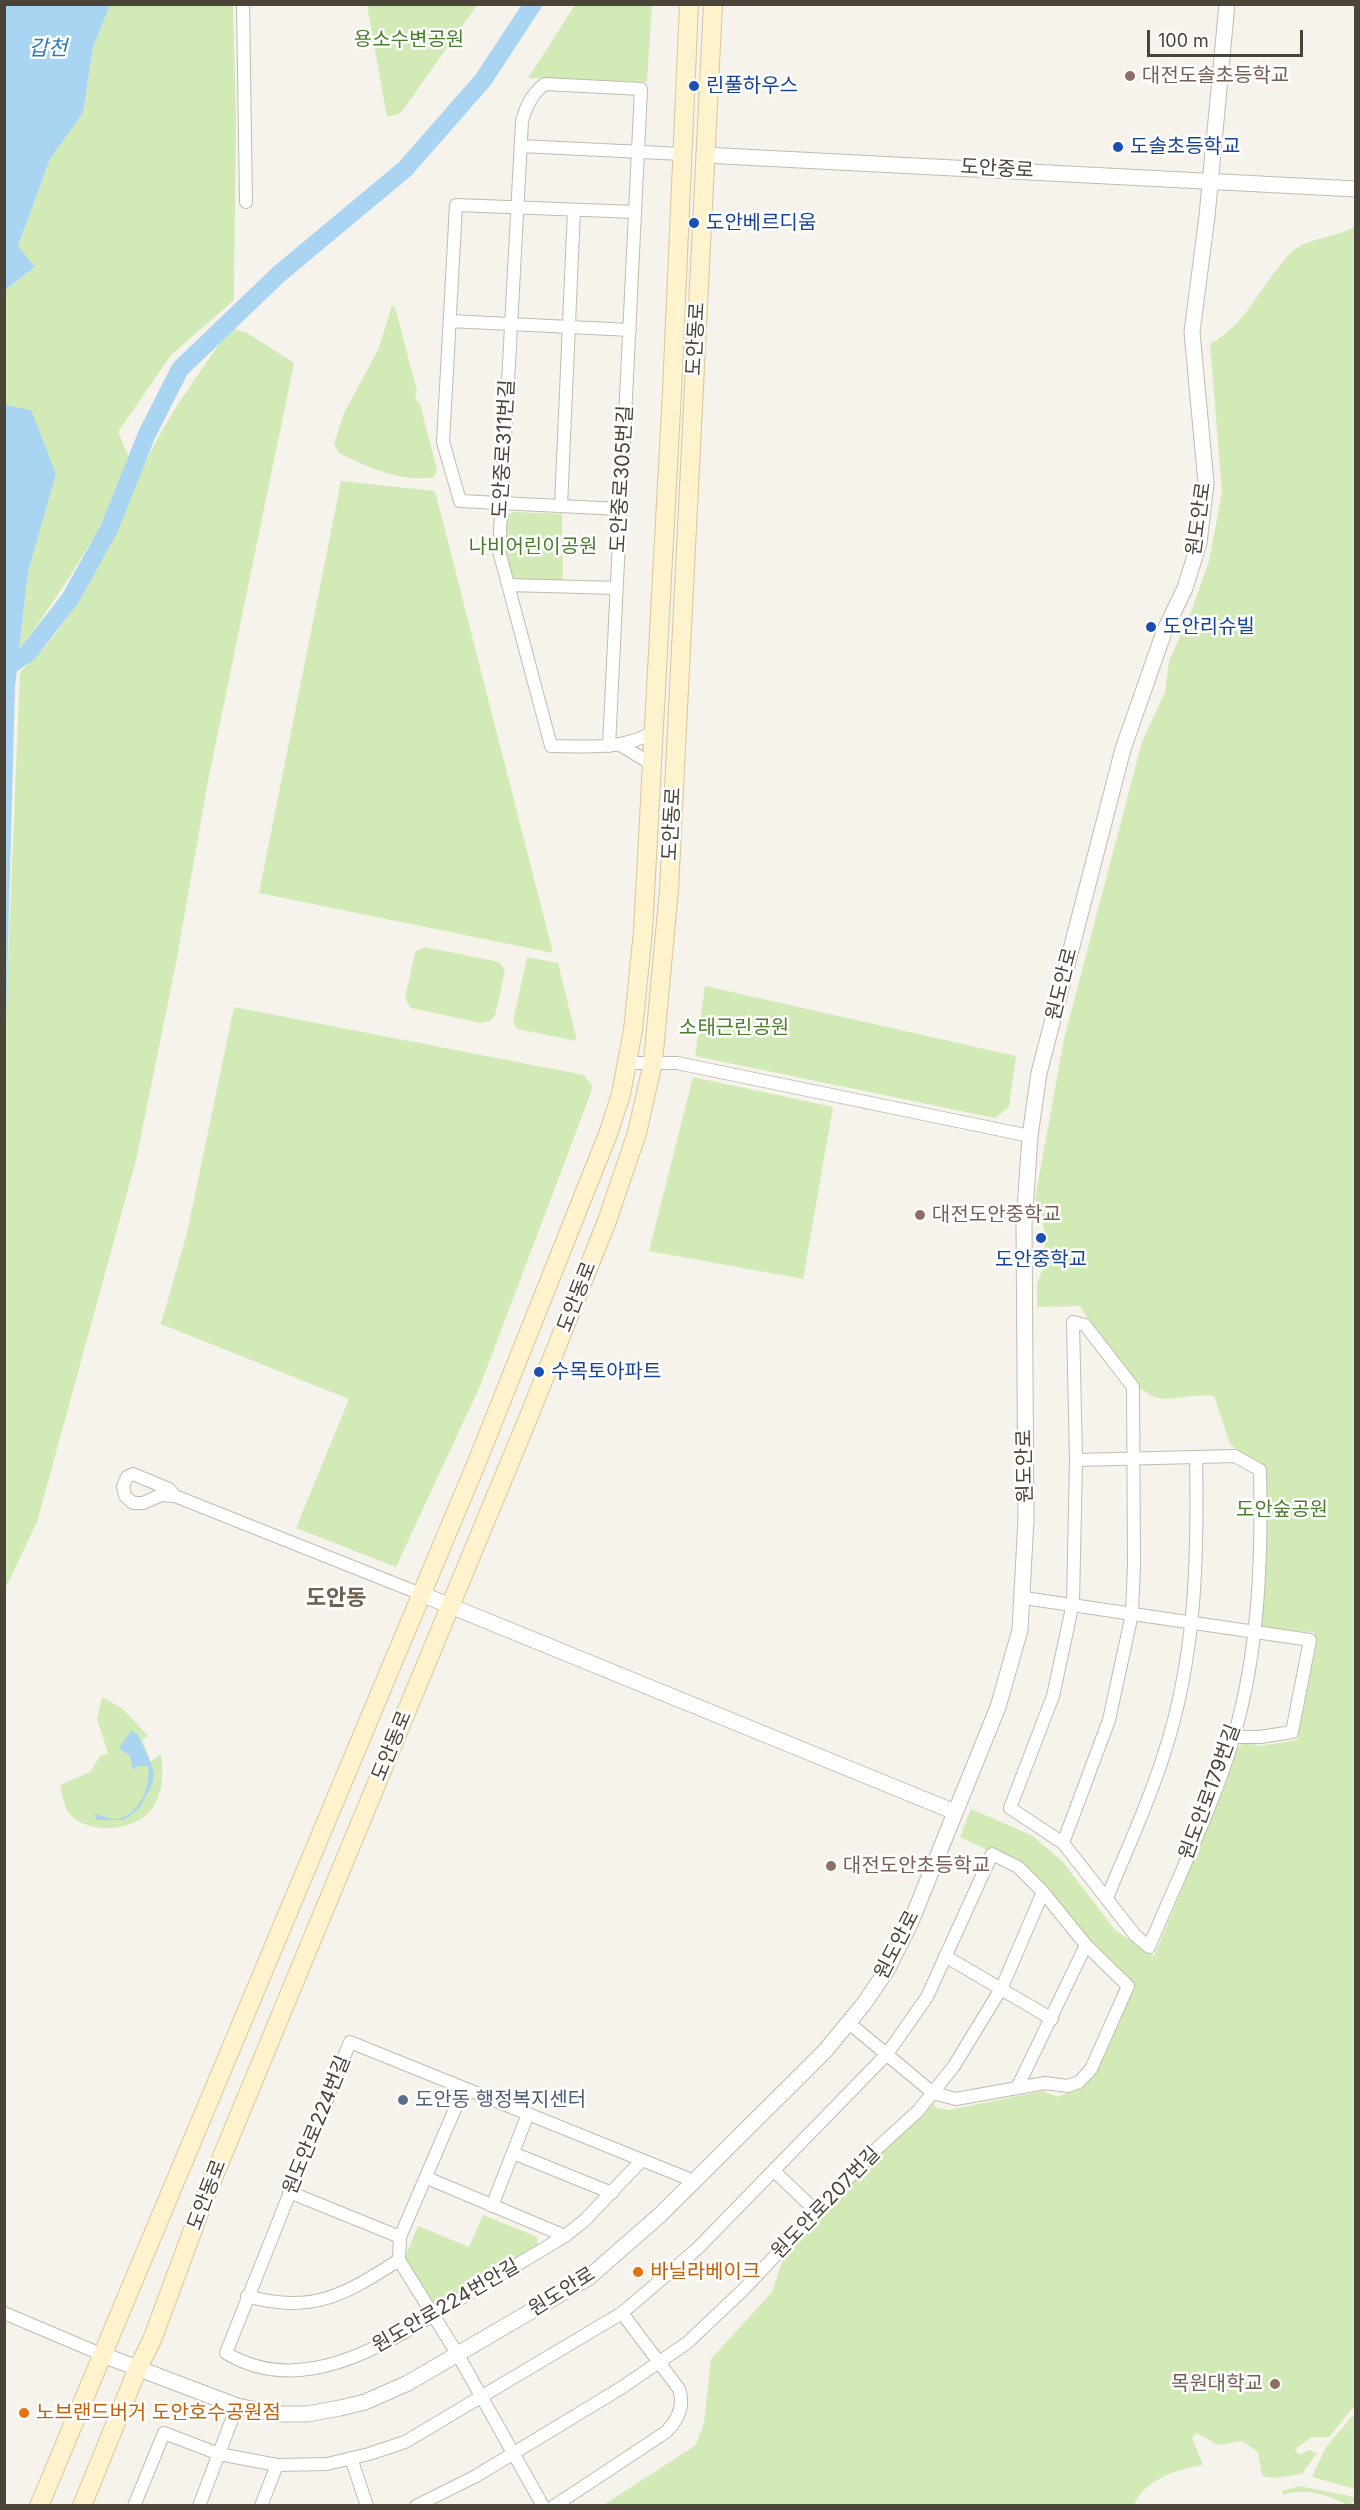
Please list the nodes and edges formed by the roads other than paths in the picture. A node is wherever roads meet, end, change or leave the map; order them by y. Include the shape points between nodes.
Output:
1 (243, 4) edge
2 (689, 4) edge
3 (713, 4) edge
4 (1227, 4) edge
5 (521, 146) junction
6 (638, 152) junction
7 (682, 154) junction
8 (704, 155) junction
9 (1209, 181) junction
10 (1356, 189) edge
11 (246, 202) dead end
12 (517, 207) junction
13 (574, 210) junction
14 (635, 212) junction
15 (450, 321) junction
16 (511, 324) junction
17 (569, 327) junction
18 (630, 330) junction
19 (501, 503) junction
20 (561, 506) junction
21 (620, 509) junction
22 (508, 585) junction
23 (616, 588) junction
24 (655, 731) junction
25 (609, 746) junction
26 (622, 746) junction
27 (653, 765) junction
28 (653, 1062) junction
29 (627, 1063) junction
30 (1030, 1136) junction
31 (1196, 1457) junction
32 (1134, 1459) junction
33 (1076, 1460) junction
34 (175, 1496) dead end
35 (421, 1594) junction
36 (1024, 1598) junction
37 (1073, 1604) junction
38 (449, 1606) junction
39 (1132, 1614) junction
40 (1193, 1623) junction
41 (1254, 1632) junction
42 (1234, 1737) junction
43 (955, 1812) junction
44 (1063, 1843) junction
45 (1043, 1892) junction
46 (1107, 1898) junction
47 (1086, 1945) junction
48 (945, 1956) junction
49 (1002, 1987) junction
50 (1052, 2019) junction
51 (849, 2023) junction
52 (887, 2054) junction
53 (464, 2088) junction
54 (1017, 2088) junction
55 (933, 2093) junction
56 (528, 2114) junction
57 (513, 2153) junction
58 (642, 2160) junction
59 (774, 2171) junction
60 (427, 2178) junction
61 (694, 2181) junction
62 (289, 2192) junction
63 (612, 2193) junction
64 (492, 2206) junction
65 (816, 2211) junction
66 (565, 2236) junction
67 (400, 2237) junction
68 (399, 2260) junction
69 (247, 2296) junction
70 (4, 2313) edge
71 (622, 2313) junction
72 (434, 2315) junction
73 (226, 2353) joint
74 (103, 2355) junction
75 (458, 2355) junction
76 (659, 2363) junction
77 (138, 2368) junction
78 (482, 2397) junction
79 (237, 2406) junction
80 (219, 2454) junction
81 (512, 2455) junction
82 (351, 2458) junction
83 (277, 2465) junction
84 (39, 2505) edge
85 (82, 2505) edge
86 (134, 2505) edge
87 (199, 2505) edge
88 (261, 2505) edge
89 (368, 2505) edge
90 (416, 2505) edge
91 (543, 2505) edge
92 (554, 2505) edge

1 - 11 street
2 - 7 main road, 도안동로
3 - 8 main road, 도안동로
4 - 9 street, 원도안로
5 - 6 street, 도안중로
5 - 6 street via 526,107 545,84 641,88
5 - 12 street, 도안중로311번길
6 - 7 street, 도안중로
6 - 14 street, 도안중로305번길
7 - 8 main road, 도안중로
7 - 24 main road, 도안동로
8 - 9 street, 도안중로
8 - 28 main road, 도안동로 via 669,890
9 - 10 street, 도안중로
9 - 30 street, 원도안로 via 1192,332 1206,483 1199,543 1123,749 1039,1073
12 - 13 street
12 - 15 street via 456,205
12 - 16 street, 도안중로311번길
13 - 14 street
13 - 17 street
14 - 18 street, 도안중로305번길
15 - 16 street
15 - 19 street via 443,442 460,501
16 - 17 street
16 - 19 street, 도안중로311번길
17 - 18 street
17 - 20 street
18 - 21 street, 도안중로305번길
19 - 20 street
19 - 22 street, 도안중로311번길 via 499,551
20 - 21 street
21 - 23 street, 도안중로305번길
22 - 23 street
22 - 25 street, 도안중로311번길 via 551,746
23 - 25 street, 도안중로305번길
24 - 26 street
24 - 27 main road, 도안동로
25 - 26 street, 도안중로311번길
26 - 27 street
27 - 29 main road, 도안동로 via 637,998
28 - 29 street
28 - 30 street via 678,1063
28 - 38 main road, 도안동로 via 637,1133 607,1221
29 - 35 main road, 도안동로 via 608,1134
30 - 36 street, 원도안로 via 1024,1225
31 - 32 street, 원도안로179번길
31 - 40 street
31 - 41 street, 원도안로179번길 via 1235,1456 1260,1470 1260,1561
32 - 33 street, 원도안로179번길
32 - 33 street via 1133,1387 1085,1326 1073,1322
32 - 39 street
33 - 37 street
34 - 35 street
35 - 38 street
35 - 74 main road, 도안동로
36 - 37 street
36 - 43 street, 원도안로 via 1004,1689
37 - 39 street
37 - 44 street via 1053,1696 1010,1808
38 - 43 street
38 - 77 main road, 도안동로
39 - 40 street
39 - 44 street via 1109,1720
40 - 41 street
40 - 46 street via 1186,1671 1165,1753
41 - 42 street, 원도안로179번길
41 - 42 street via 1311,1640 1292,1732
42 - 46 street, 원도안로179번길 via 1149,1947
43 - 51 street, 원도안로 via 887,1970
44 - 46 street
45 - 47 street
45 - 48 street via 1018,1867 992,1854
45 - 49 street, 원도안로207번길
47 - 50 street
47 - 54 street via 1128,1986 1097,2056 1080,2082
48 - 49 street
48 - 52 street via 927,1997
49 - 50 street
49 - 55 street, 원도안로207번길 via 968,2045
50 - 54 street
51 - 52 street
51 - 61 street, 원도안로 via 771,2107
52 - 55 street
52 - 59 street
53 - 56 street, 원도안로224번길
53 - 60 street
53 - 62 street, 원도안로224번길 via 350,2042
54 - 55 street via 956,2098
55 - 65 street, 원도안로207번길
56 - 57 street
56 - 58 street, 원도안로224번길
57 - 63 street
57 - 64 street
58 - 61 street, 원도안로224번길
58 - 63 street, 원도안로224번안길
59 - 65 street
59 - 71 street via 698,2248
60 - 64 street
60 - 67 street
61 - 75 street, 원도안로 via 588,2278
62 - 67 street
62 - 69 street, 원도안로224번길
63 - 66 street, 원도안로224번안길
64 - 66 street
65 - 76 street, 원도안로207번길 via 743,2290 687,2343
66 - 72 street, 원도안로224번안길
67 - 68 street
68 - 69 street via 346,2293 325,2300 285,2304
68 - 72 street
69 - 73 street, 원도안로224번길
70 - 74 street
71 - 76 street
71 - 78 street
72 - 73 street, 원도안로224번안길 via 361,2355 330,2365 300,2369 268,2367
72 - 75 street
74 - 77 street, 원도안로
74 - 84 main road, 도안동로
75 - 78 street
75 - 79 street, 원도안로 via 408,2383 340,2408 277,2414
76 - 81 street, 원도안로207번길
76 - 92 street via 681,2396 676,2422
77 - 79 street, 원도안로
77 - 85 main road, 도안동로
78 - 81 street
78 - 82 street via 405,2442
79 - 80 street
80 - 83 street
80 - 86 street via 164,2433
80 - 87 street
81 - 90 street, 원도안로207번길
81 - 91 street
82 - 83 street
82 - 89 street
83 - 88 street

